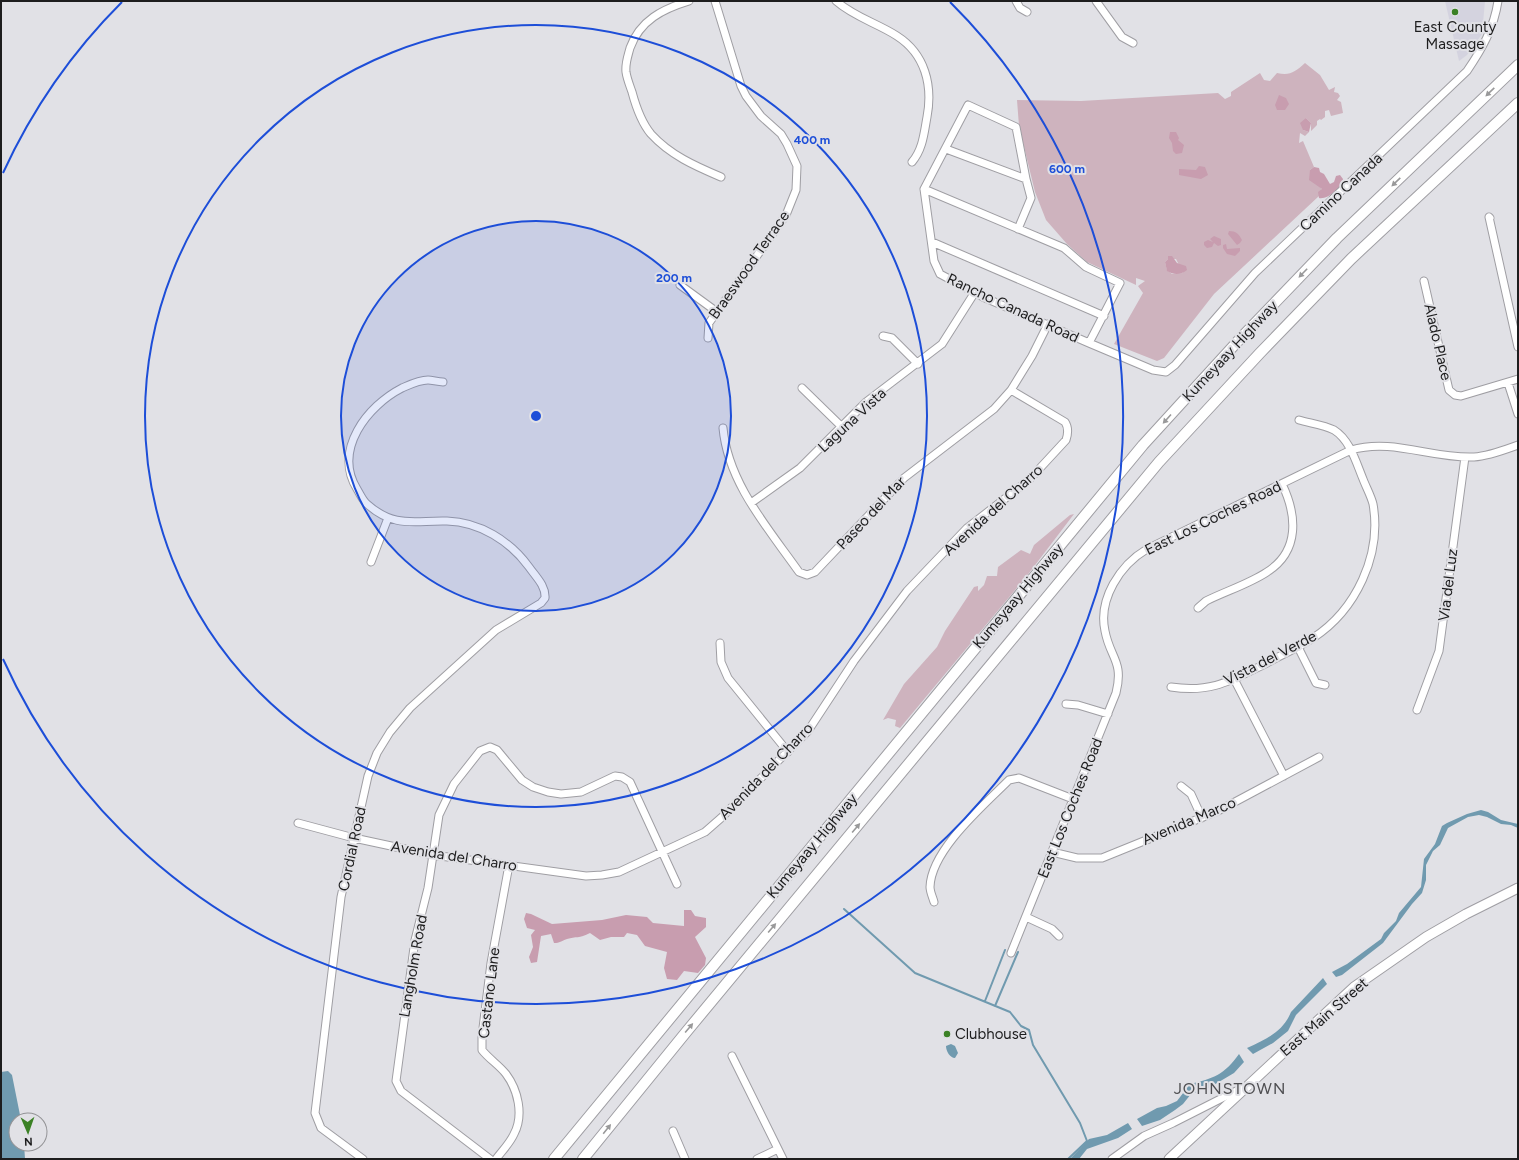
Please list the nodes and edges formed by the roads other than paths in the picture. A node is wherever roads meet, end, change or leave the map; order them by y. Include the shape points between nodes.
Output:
1 (690, 1) edge
2 (715, 1) edge
3 (836, 1) edge
4 (1016, 1) edge
5 (1096, 1) edge
6 (1498, 1) edge
7 (1027, 12) dead end
8 (1133, 43) dead end
9 (1518, 65) edge
10 (1518, 103) edge
11 (946, 149) junction
12 (912, 162) dead end
13 (721, 177) dead end
14 (1026, 178) junction
15 (924, 189) junction
16 (1490, 218) dead end
17 (1018, 229) junction
18 (932, 242) junction
19 (1424, 281) dead end
20 (680, 285) dead end
21 (975, 292) junction
22 (716, 312) junction
23 (1104, 316) junction
24 (1048, 324) junction
25 (883, 336) dead end
26 (708, 338) dead end
27 (1089, 343) junction
28 (1518, 347) edge
29 (918, 364) junction
30 (1166, 372) joint
31 (1518, 379) edge
32 (443, 382) dead end
33 (1508, 383) junction
34 (802, 388) dead end
35 (1011, 390) junction
36 (1518, 414) edge
37 (1299, 420) dead end
38 (723, 428) dead end
39 (843, 428) junction
40 (1518, 444) edge
41 (1351, 450) junction
42 (1465, 457) junction
43 (1282, 484) junction
44 (751, 502) junction
45 (388, 518) junction
46 (371, 562) dead end
47 (1198, 608) dead end
48 (720, 643) dead end
49 (1298, 647) junction
50 (1234, 679) junction
51 (1325, 685) dead end
52 (1171, 688) dead end
53 (1066, 704) dead end
54 (1417, 710) dead end
55 (1108, 714) junction
56 (788, 752) junction
57 (1319, 757) dead end
58 (1284, 776) junction
59 (1181, 786) dead end
60 (1073, 800) junction
61 (1202, 818) junction
62 (298, 823) dead end
63 (354, 838) junction
64 (663, 852) junction
65 (1052, 852) junction
66 (433, 855) junction
67 (509, 865) junction
68 (677, 884) dead end
69 (1518, 888) edge
70 (934, 902) dead end
71 (1026, 917) junction
72 (1059, 936) dead end
73 (1011, 953) dead end
74 (732, 1056) dead end
75 (1248, 1085) junction
76 (673, 1131) dead end
77 (778, 1149) junction
78 (363, 1159) edge
79 (490, 1159) edge
80 (496, 1159) edge
81 (554, 1159) edge
82 (583, 1159) edge
83 (685, 1159) edge
84 (757, 1159) edge
85 (783, 1159) edge
86 (1112, 1159) edge
87 (1169, 1159) edge

1 - 13 street via 663,10 639,30 627,59 626,73 638,111 650,133 667,149 691,165
2 - 22 street, Braeswood Terrace via 746,96 761,116 781,134 796,166 796,190 786,215
3 - 12 street via 860,18 903,40 922,64 929,86 930,100 922,143
4 - 7 street via 1020,8
5 - 8 street via 1122,37
6 - 30 street, Camino Canada via 1496,16 1488,37 1467,71 1256,273
9 -> 81 highway, Kumeyaay Highway via 1337,238 1238,341 1143,446
82 -> 10 highway, Kumeyaay Highway via 1159,462 1351,259
11 - 14 street
11 - 14 street via 968,105 1016,127
11 - 15 street
14 - 17 street via 1031,198
15 - 17 street
15 - 18 street, Rancho Canada Road
16 - 28 street
17 - 23 street via 1064,248 1086,267 1120,283
18 - 21 street, Rancho Canada Road via 934,260 940,274
18 - 23 street
19 - 33 street, Alado Place via 1449,390 1461,396
20 - 22 street
21 - 24 street, Rancho Canada Road
21 - 29 street, Laguna Vista via 946,339
22 - 26 street, Braeswood Terrace via 709,323
23 - 27 street
24 - 27 street, Rancho Canada Road
24 - 35 street, Paseo del Mar
25 - 29 street via 892,338
27 - 30 street, Rancho Canada Road via 1153,370
29 - 39 street, Laguna Vista via 866,402
31 - 33 street
32 - 45 street via 427,380 395,392 377,405 362,423 352,441 350,460 353,483 366,503
33 - 36 street
34 - 39 street
35 - 44 street, Paseo del Mar via 994,409 904,478 815,572 807,575 799,572
35 - 56 street, Avenida del Charro via 1066,422 1066,440 1029,480 967,528 907,591 854,661 808,731
37 - 41 street, Vista del Verde via 1334,430
38 - 44 street, Paseo del Mar via 734,472
39 - 44 street, Laguna Vista via 800,468
40 - 42 street, East Los Coches Road via 1486,455
41 - 42 street, East Los Coches Road via 1376,445
41 - 43 street, East Los Coches Road
41 - 49 street, Vista del Verde via 1372,502 1374,533 1370,562 1363,581 1339,614 1314,638
42 - 54 street, Via del Luz via 1439,651
43 - 47 street via 1291,503 1294,520 1292,536 1283,556 1267,572 1206,601
43 - 55 street, East Los Coches Road via 1147,549 1124,569 1108,594 1104,609 1105,631 1117,661 1119,674 1116,693
45 - 46 street
45 - 63 street, Cordial Road via 407,523 461,522 498,536 522,557 544,588 545,598 496,630 399,720 377,753 368,776
48 - 56 street via 722,662 728,678
49 - 50 street, Vista del Verde
49 - 51 street via 1316,683
50 - 52 street, Vista del Verde via 1205,689
50 - 58 street
53 - 55 street
55 - 60 street, East Los Coches Road
56 - 64 street, Avenida del Charro via 704,832
57 - 58 street, Avenida Marco
58 - 61 street, Avenida Marco
59 - 61 street via 1191,794
60 - 65 street, East Los Coches Road
60 - 70 street via 1019,778 1009,780 948,842 930,888
61 - 65 street, Avenida Marco via 1102,858 1077,858
62 - 63 street, Avenida del Charro
63 - 66 street, Avenida del Charro
63 - 78 street, Cordial Road via 341,897 315,1113 321,1128
64 - 66 street, Langholm Road via 630,782 622,777 615,776 581,792 548,792 522,780 497,750 490,748 480,752 454,784 439,815
64 - 67 street, Avenida del Charro via 618,872 602,875 578,875
64 - 68 street
65 - 71 street, East Los Coches Road
66 - 67 street, Avenida del Charro
66 - 79 street, Langholm Road via 415,940 396,1081 401,1092
67 - 80 street, Castano Lane via 491,963 482,1050 497,1063 513,1085 518,1105 518,1119 514,1134
69 - 75 main road, East Main Street via 1426,938 1354,987
71 - 72 street via 1052,929
71 - 73 street, East Los Coches Road
74 - 77 street
75 - 86 street via 1144,1136
75 - 87 main road, East Main Street
76 - 83 street
77 - 84 street
77 - 85 street

